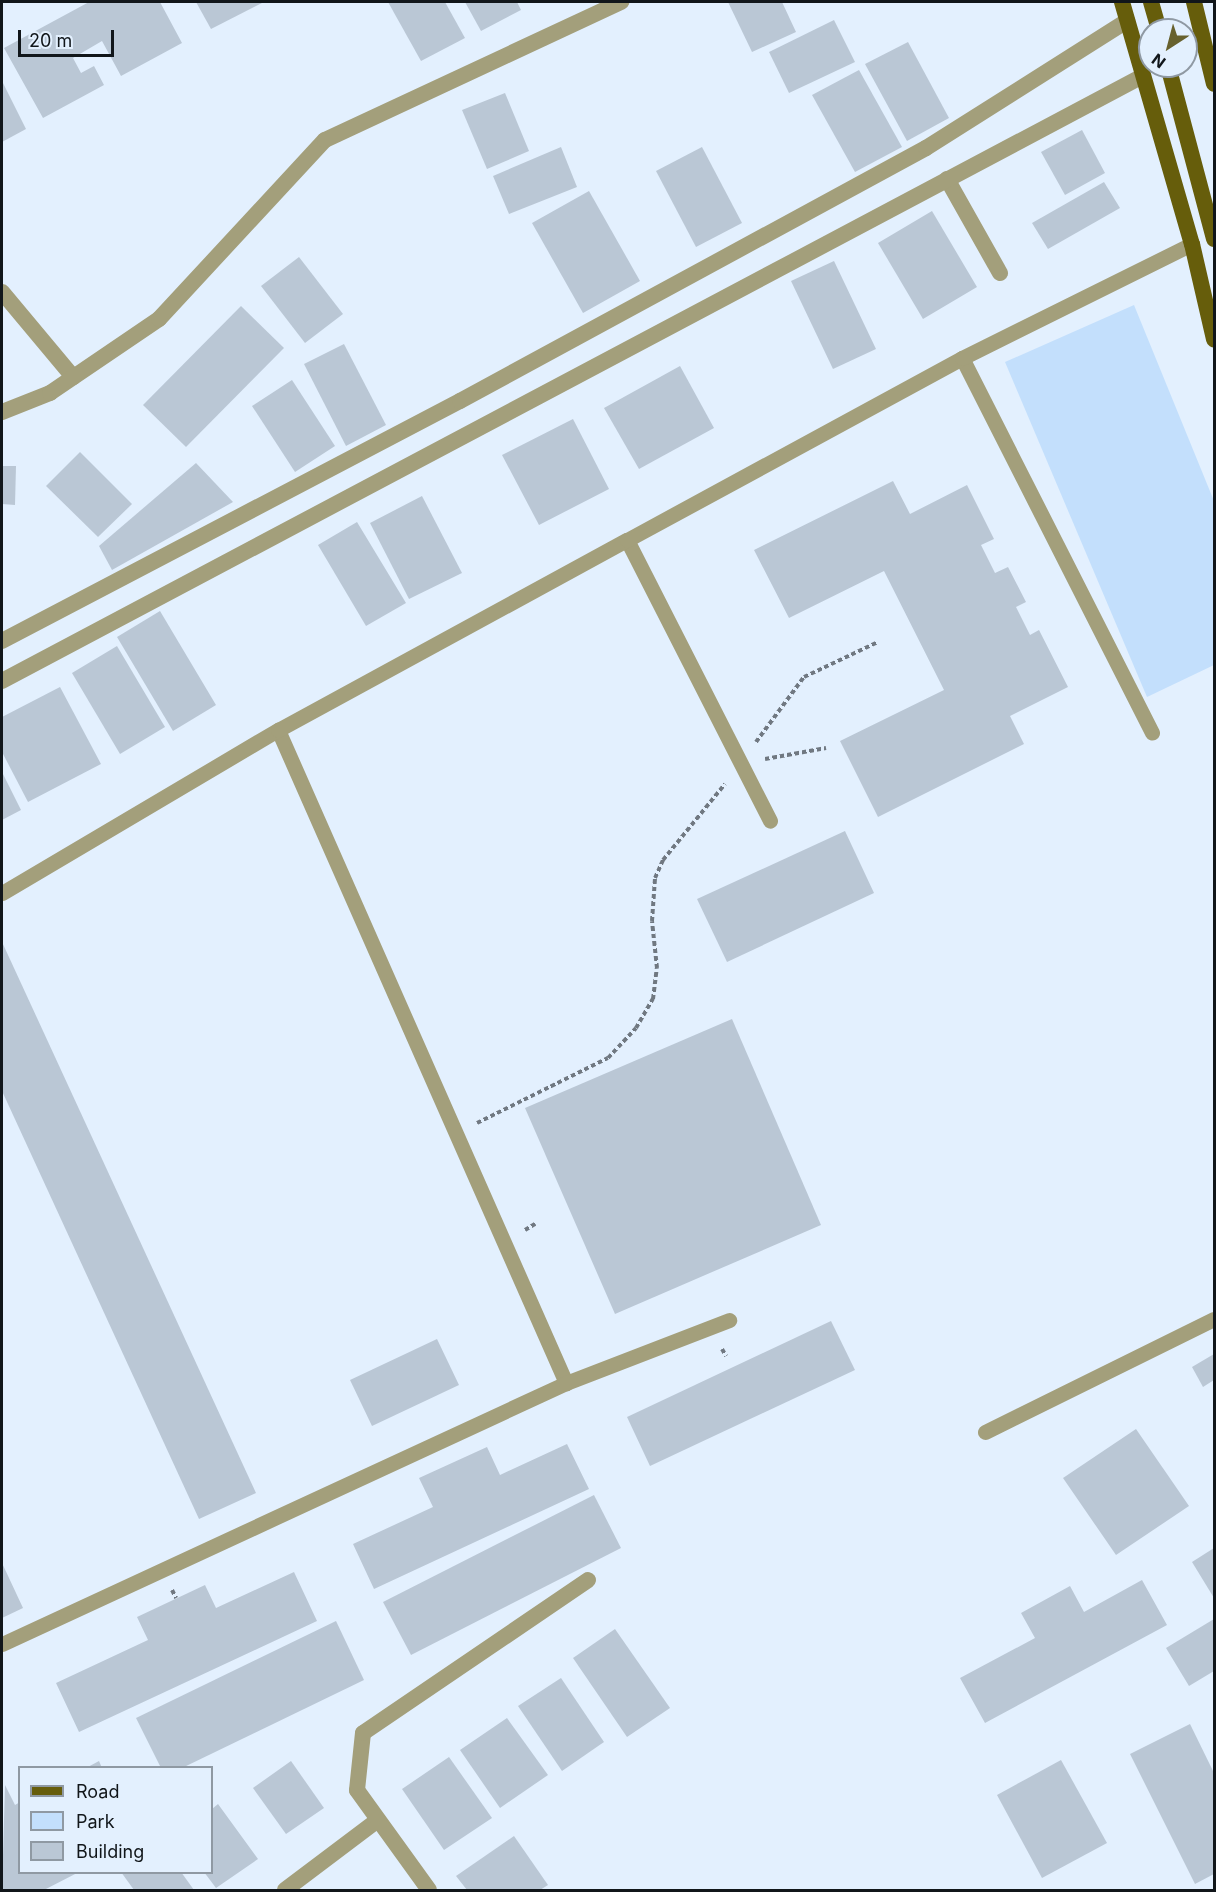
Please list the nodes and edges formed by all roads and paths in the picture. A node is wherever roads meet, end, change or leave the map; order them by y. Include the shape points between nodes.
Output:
1 (621, 2) edge
2 (1122, 2) edge
3 (1152, 2) edge
4 (1194, 2) edge
5 (1156, 18) edge
6 (1127, 21) junction
7 (1138, 64) edge
8 (1138, 78) edge
9 (1142, 78) edge
10 (1171, 78) edge
11 (1215, 84) edge
12 (947, 179) junction
13 (1215, 239) edge
14 (1192, 244) junction
15 (1000, 273) dead end
16 (2, 292) edge
17 (1215, 339) edge
18 (962, 358) junction
19 (73, 377) junction
20 (2, 412) edge
21 (627, 540) junction
22 (2, 640) edge
23 (876, 643) dead end
24 (2, 681) edge
25 (278, 730) junction
26 (1152, 733) dead end
27 (826, 748) dead end
28 (741, 763) junction
29 (770, 821) dead end
30 (2, 893) edge
31 (470, 1126) dead end
32 (517, 1221) dead end
33 (535, 1224) dead end
34 (1215, 1318) edge
35 (729, 1320) dead end
36 (566, 1383) junction
37 (984, 1432) dead end
38 (588, 1580) dead end
39 (2, 1644) edge
40 (378, 1820) junction
41 (285, 1890) edge
42 (429, 1890) edge

1 - 19 street via 325,140 159,318
2 - 6 main road
3 - 5 main road
4 - 11 main road
6 - 7 main road
6 - 22 street via 916,154 460,401
8 - 12 street
9 - 14 main road
10 - 13 main road
12 - 15 street
12 - 24 street
14 - 17 main road
14 - 18 lane
16 - 19 street
18 - 21 lane
18 - 26 lane
19 - 20 street via 50,393
21 - 25 lane
21 - 28 lane
23 - 28 path via 804,676
25 - 30 lane
25 - 36 lane
27 - 28 path
28 - 29 lane
28 - 31 path via 663,860 655,878 652,921 657,968 653,999 636,1028 608,1058
32 - 33 path via 522,1232
34 - 37 lane
35 - 36 lane
36 - 39 lane
38 - 40 street via 363,1733 357,1790
40 - 41 street
40 - 42 street

